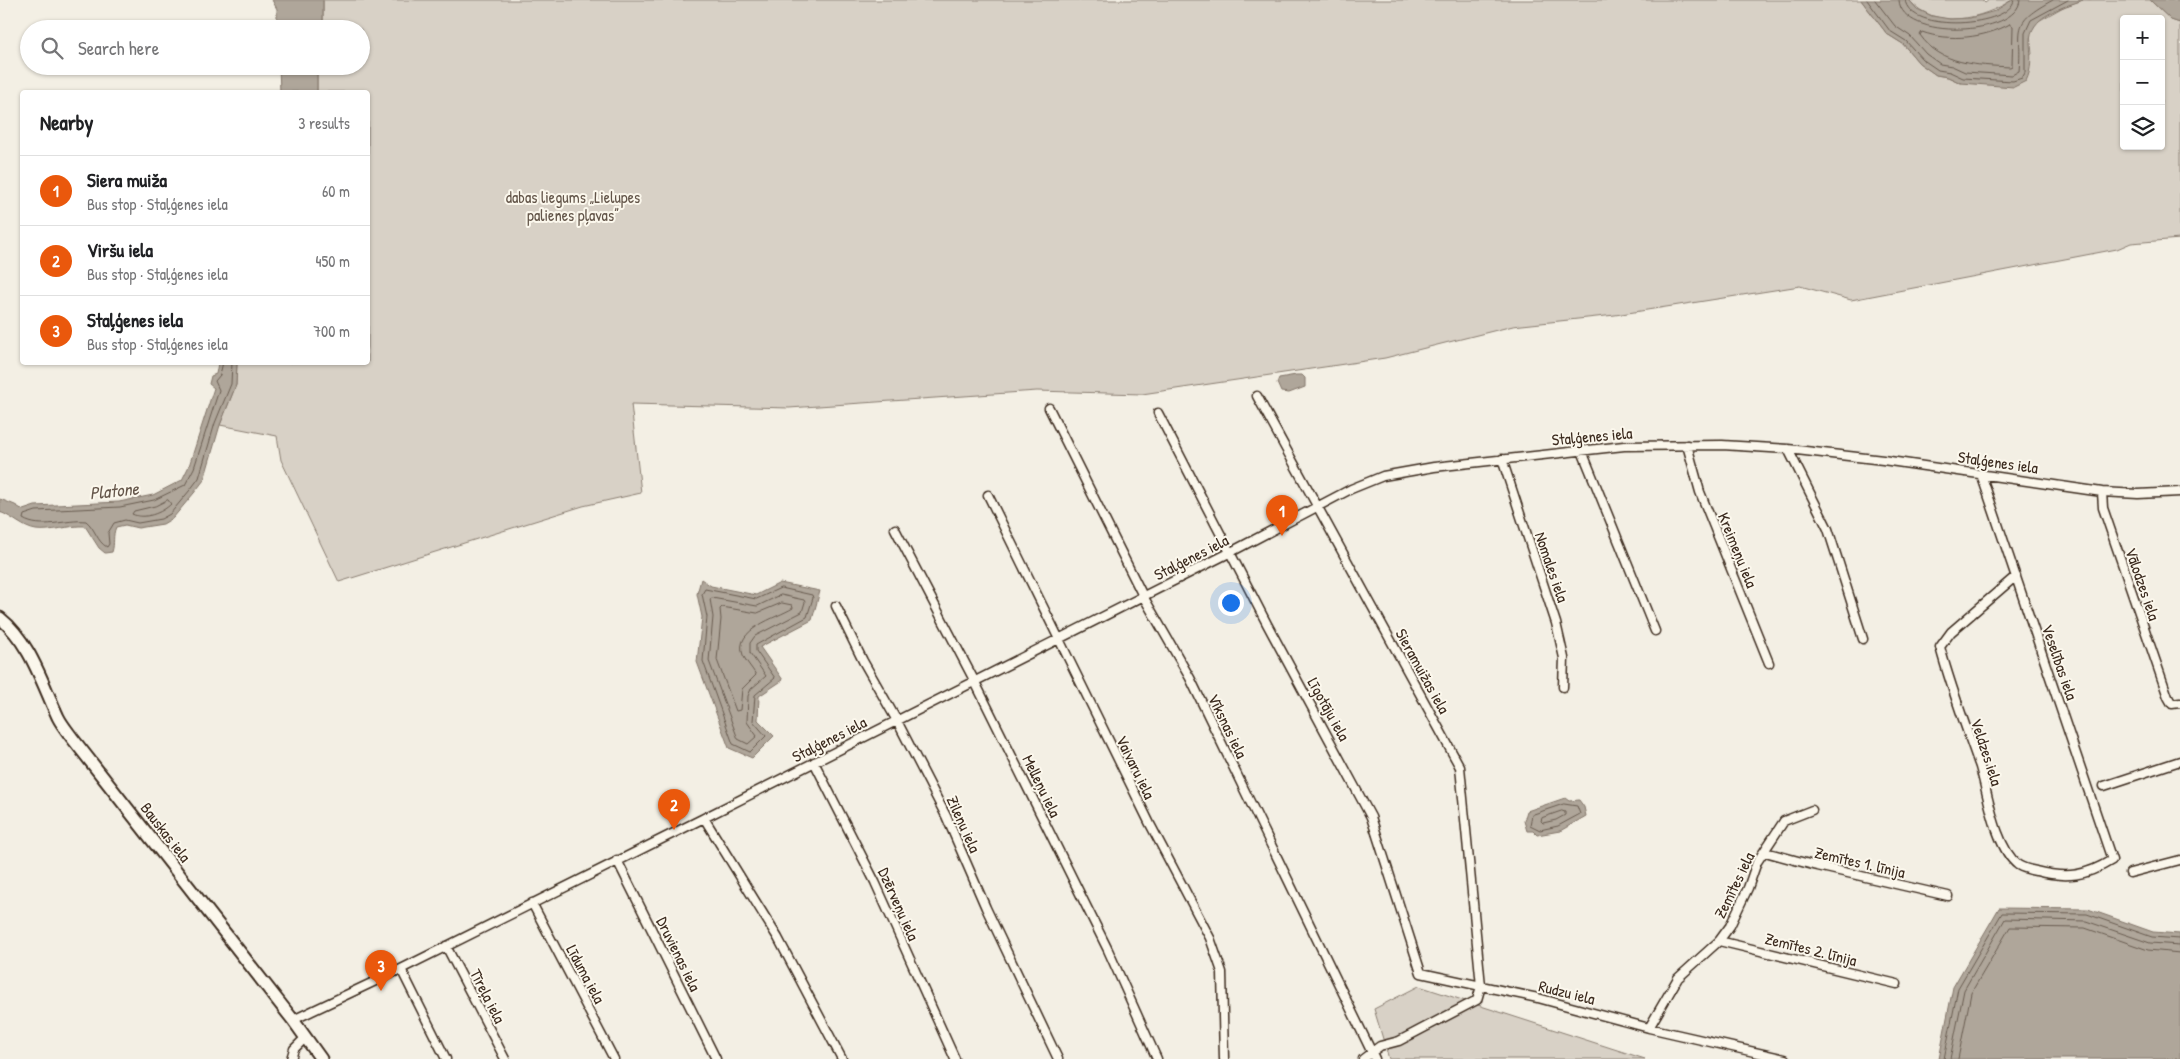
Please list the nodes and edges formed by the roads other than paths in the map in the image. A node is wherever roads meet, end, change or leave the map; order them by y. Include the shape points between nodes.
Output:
1 (1257, 396) dead end
2 (1049, 408) dead end
3 (1158, 413) dead end
4 (1687, 445) junction
5 (1788, 449) junction
6 (1582, 450) junction
7 (1502, 459) junction
8 (1982, 474) junction
9 (2102, 492) junction
10 (2180, 492) edge
11 (988, 495) dead end
12 (1317, 507) junction
13 (895, 530) dead end
14 (1229, 553) junction
15 (2016, 576) junction
16 (1144, 596) junction
17 (836, 606) dead end
18 (0, 618) edge
19 (1655, 631) dead end
20 (1863, 639) dead end
21 (1058, 640) junction
22 (1769, 663) dead end
23 (975, 682) junction
24 (1562, 686) dead end
25 (2180, 703) edge
26 (896, 719) junction
27 (2180, 761) edge
28 (814, 762) junction
29 (2104, 786) dead end
30 (1812, 810) dead end
31 (704, 818) junction
32 (1765, 852) junction
33 (618, 860) junction
34 (2112, 860) joint
35 (2180, 860) edge
36 (2130, 873) dead end
37 (1948, 896) dead end
38 (532, 903) junction
39 (1719, 941) junction
40 (446, 946) junction
41 (401, 969) junction
42 (1897, 984) dead end
43 (1481, 986) junction
44 (293, 1020) junction
45 (1649, 1028) junction
46 (305, 1038) junction
47 (1373, 1056) edge
48 (291, 1059) edge
49 (320, 1059) edge
50 (446, 1059) edge
51 (505, 1059) edge
52 (614, 1059) edge
53 (716, 1059) edge
54 (842, 1059) edge
55 (955, 1059) edge
56 (1058, 1059) edge
57 (1157, 1059) edge
58 (1224, 1059) edge
59 (1363, 1059) edge
60 (1785, 1059) edge

1 - 12 street, Sieramuižas iela
2 - 16 street, Vīksnas iela
3 - 14 street, Līgotāju iela
4 - 5 street, Staļģenes iela
4 - 6 street, Staļģenes iela
4 - 22 street, Kreimeņu iela via 1700,492
5 - 8 street, Staļģenes iela
5 - 20 street via 1828,530
6 - 7 street, Staļģenes iela
6 - 19 street
7 - 12 street, Staļģenes iela via 1383,476
7 - 24 street, Nomales iela via 1556,623 1564,658
8 - 9 street, Staļģenes iela
8 - 15 street, Veselības iela
9 - 10 street, Staļģenes iela
9 - 25 street, Vālodzes iela via 2103,508 2168,696 2172,704
11 - 21 street, Vaivaru iela
12 - 14 street, Staļģenes iela
12 - 43 street, Sieramuižas iela via 1460,767
13 - 23 street, Melleņu iela
14 - 16 street, Staļģenes iela
14 - 43 street, Līgotāju iela via 1371,817 1421,973
15 - 34 street, Veselības iela
15 - 34 street, Veldzes iela via 1951,632 1940,647 1949,682 1980,767 1994,821 2019,866 2056,876 2076,875 2095,870
16 - 21 street, Staļģenes iela
16 - 47 street, Vīksnas iela via 1190,678
17 - 26 street, Zileņu iela
18 - 44 street, Bauskas iela via 12,629 33,662 59,719 73,739
21 - 23 street, Staļģenes iela
21 - 58 street, Vaivaru iela via 1210,938 1222,972
23 - 26 street, Staļģenes iela
23 - 57 street, Melleņu iela via 1108,950
26 - 28 street, Staļģenes iela
26 - 56 street, Zileņu iela via 946,816
27 - 29 street
28 - 31 street, Staļģenes iela
28 - 55 street, Dzērveņu iela via 875,882
30 - 32 street, Zemītes iela via 1784,821
31 - 33 street, Staļģenes iela
31 - 54 street via 778,938
32 - 37 street, Zemītes 1. līnija
32 - 39 street, Zemītes iela via 1757,862 1738,911
33 - 38 street, Staļģenes iela
33 - 53 street, Druvienas iela
35 - 36 street
38 - 40 street, Staļģenes iela
38 - 52 street, Līduma iela
39 - 42 street, Zemītes 2. līnija
39 - 45 street, Zemītes iela via 1678,978
40 - 41 street, Staļģenes iela
40 - 51 street, Tīreļa iela
41 - 44 street, Staļģenes iela
41 - 50 street
43 - 45 street, Rudzu iela
43 - 47 street via 1477,1000 1398,1041 1380,1046
44 - 46 street, Bauskas iela
45 - 60 street, Rudzu iela
46 - 48 street via 294,1049
46 - 49 street, Bauskas iela
47 - 59 street

